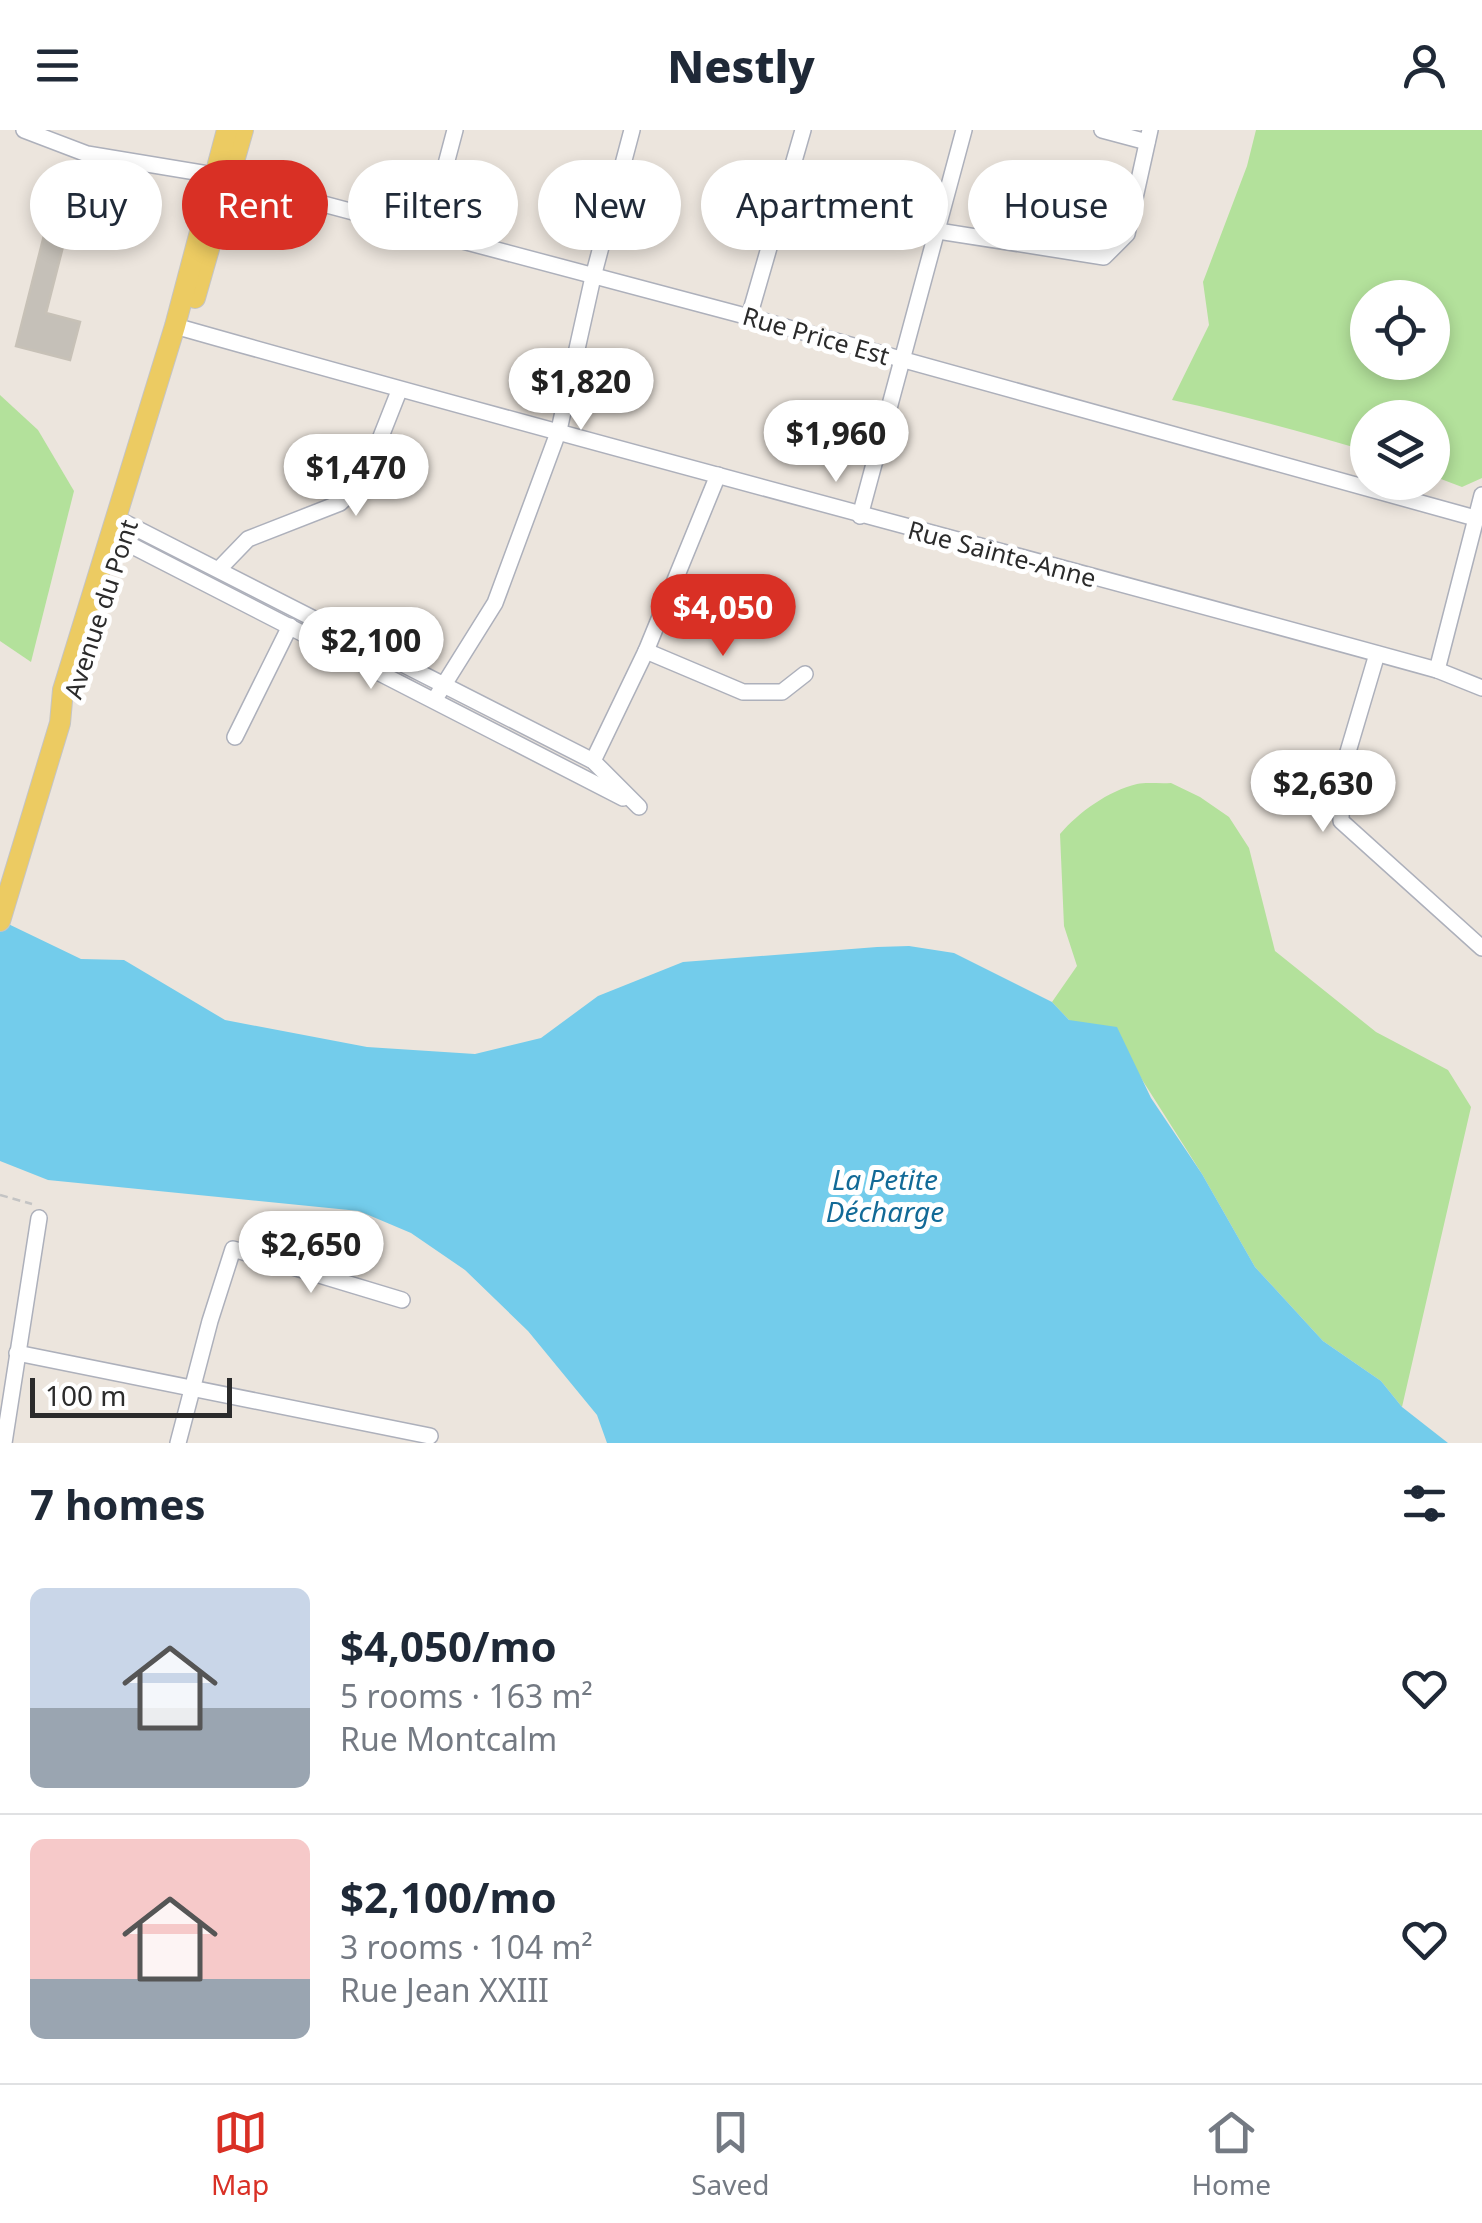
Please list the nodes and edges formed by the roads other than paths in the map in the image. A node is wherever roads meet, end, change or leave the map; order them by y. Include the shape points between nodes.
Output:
1 (24, 130) edge
2 (227, 130) edge
3 (243, 130) edge
4 (455, 130) edge
5 (632, 130) edge
6 (803, 130) edge
7 (964, 130) edge
8 (1102, 130) edge
9 (1149, 136) edge
10 (224, 160) edge
11 (230, 160) edge
12 (447, 160) edge
13 (182, 170) edge
14 (948, 192) edge
15 (948, 233) edge
16 (202, 250) edge
17 (494, 250) edge
18 (933, 250) edge
19 (594, 277) junction
20 (749, 317) junction
21 (180, 327) junction
22 (904, 361) junction
23 (399, 390) junction
24 (559, 430) junction
25 (718, 475) junction
26 (1482, 495) edge
27 (860, 516) junction
28 (1476, 518) junction
29 (120, 529) junction
30 (220, 569) junction
31 (290, 626) junction
32 (646, 651) junction
33 (1377, 654) junction
34 (1437, 670) junction
35 (805, 674) dead end
36 (444, 683) junction
37 (1482, 688) edge
38 (434, 700) junction
39 (235, 736) dead end
40 (594, 761) junction
41 (0, 921) edge
42 (1482, 948) edge
43 (39, 1218) road end
44 (402, 1300) dead end
45 (17, 1353) junction
46 (193, 1388) junction
47 (430, 1436) dead end
48 (4, 1443) edge
49 (178, 1443) edge

1 - 13 street, Rue Price Est via 88,154
2 - 10 main road, Avenue du Pont
3 - 11 main road, Avenue du Pont
4 - 12 street
5 - 19 street
6 - 20 street
7 - 14 street
8 - 9 street
9 - 15 street via 1127,234 1104,256
16 - 21 main road, Avenue du Pont
17 - 19 street, Rue Price Est
18 - 22 street
19 - 20 street, Rue Price Est
19 - 24 street
20 - 22 street, Rue Price Est
21 - 23 street, Rue Sainte-Anne
21 - 29 main road, Avenue du Pont
22 - 27 street
22 - 28 street, Rue Price Est
23 - 24 street, Rue Sainte-Anne
23 - 30 street via 363,482 340,503 248,538
24 - 25 street, Rue Sainte-Anne
24 - 36 street via 495,602
25 - 27 street, Rue Sainte-Anne
25 - 32 street
26 - 28 street
27 - 33 street, Rue Sainte-Anne
28 - 34 street
29 - 30 street
29 - 31 street
29 - 41 main road, Avenue du Pont via 63,690 60,723
30 - 36 street
31 - 38 street
31 - 39 street
32 - 35 street via 743,692 782,692
32 - 40 street
33 - 34 street, Rue Sainte-Anne
33 - 42 street via 1342,772 1341,821
34 - 37 street, Rue Sainte-Anne
36 - 38 street
36 - 40 street
38 - 40 street via 639,808
43 - 45 street
44 - 46 street via 233,1249
45 - 46 street
45 - 48 street
46 - 47 street
46 - 49 street

